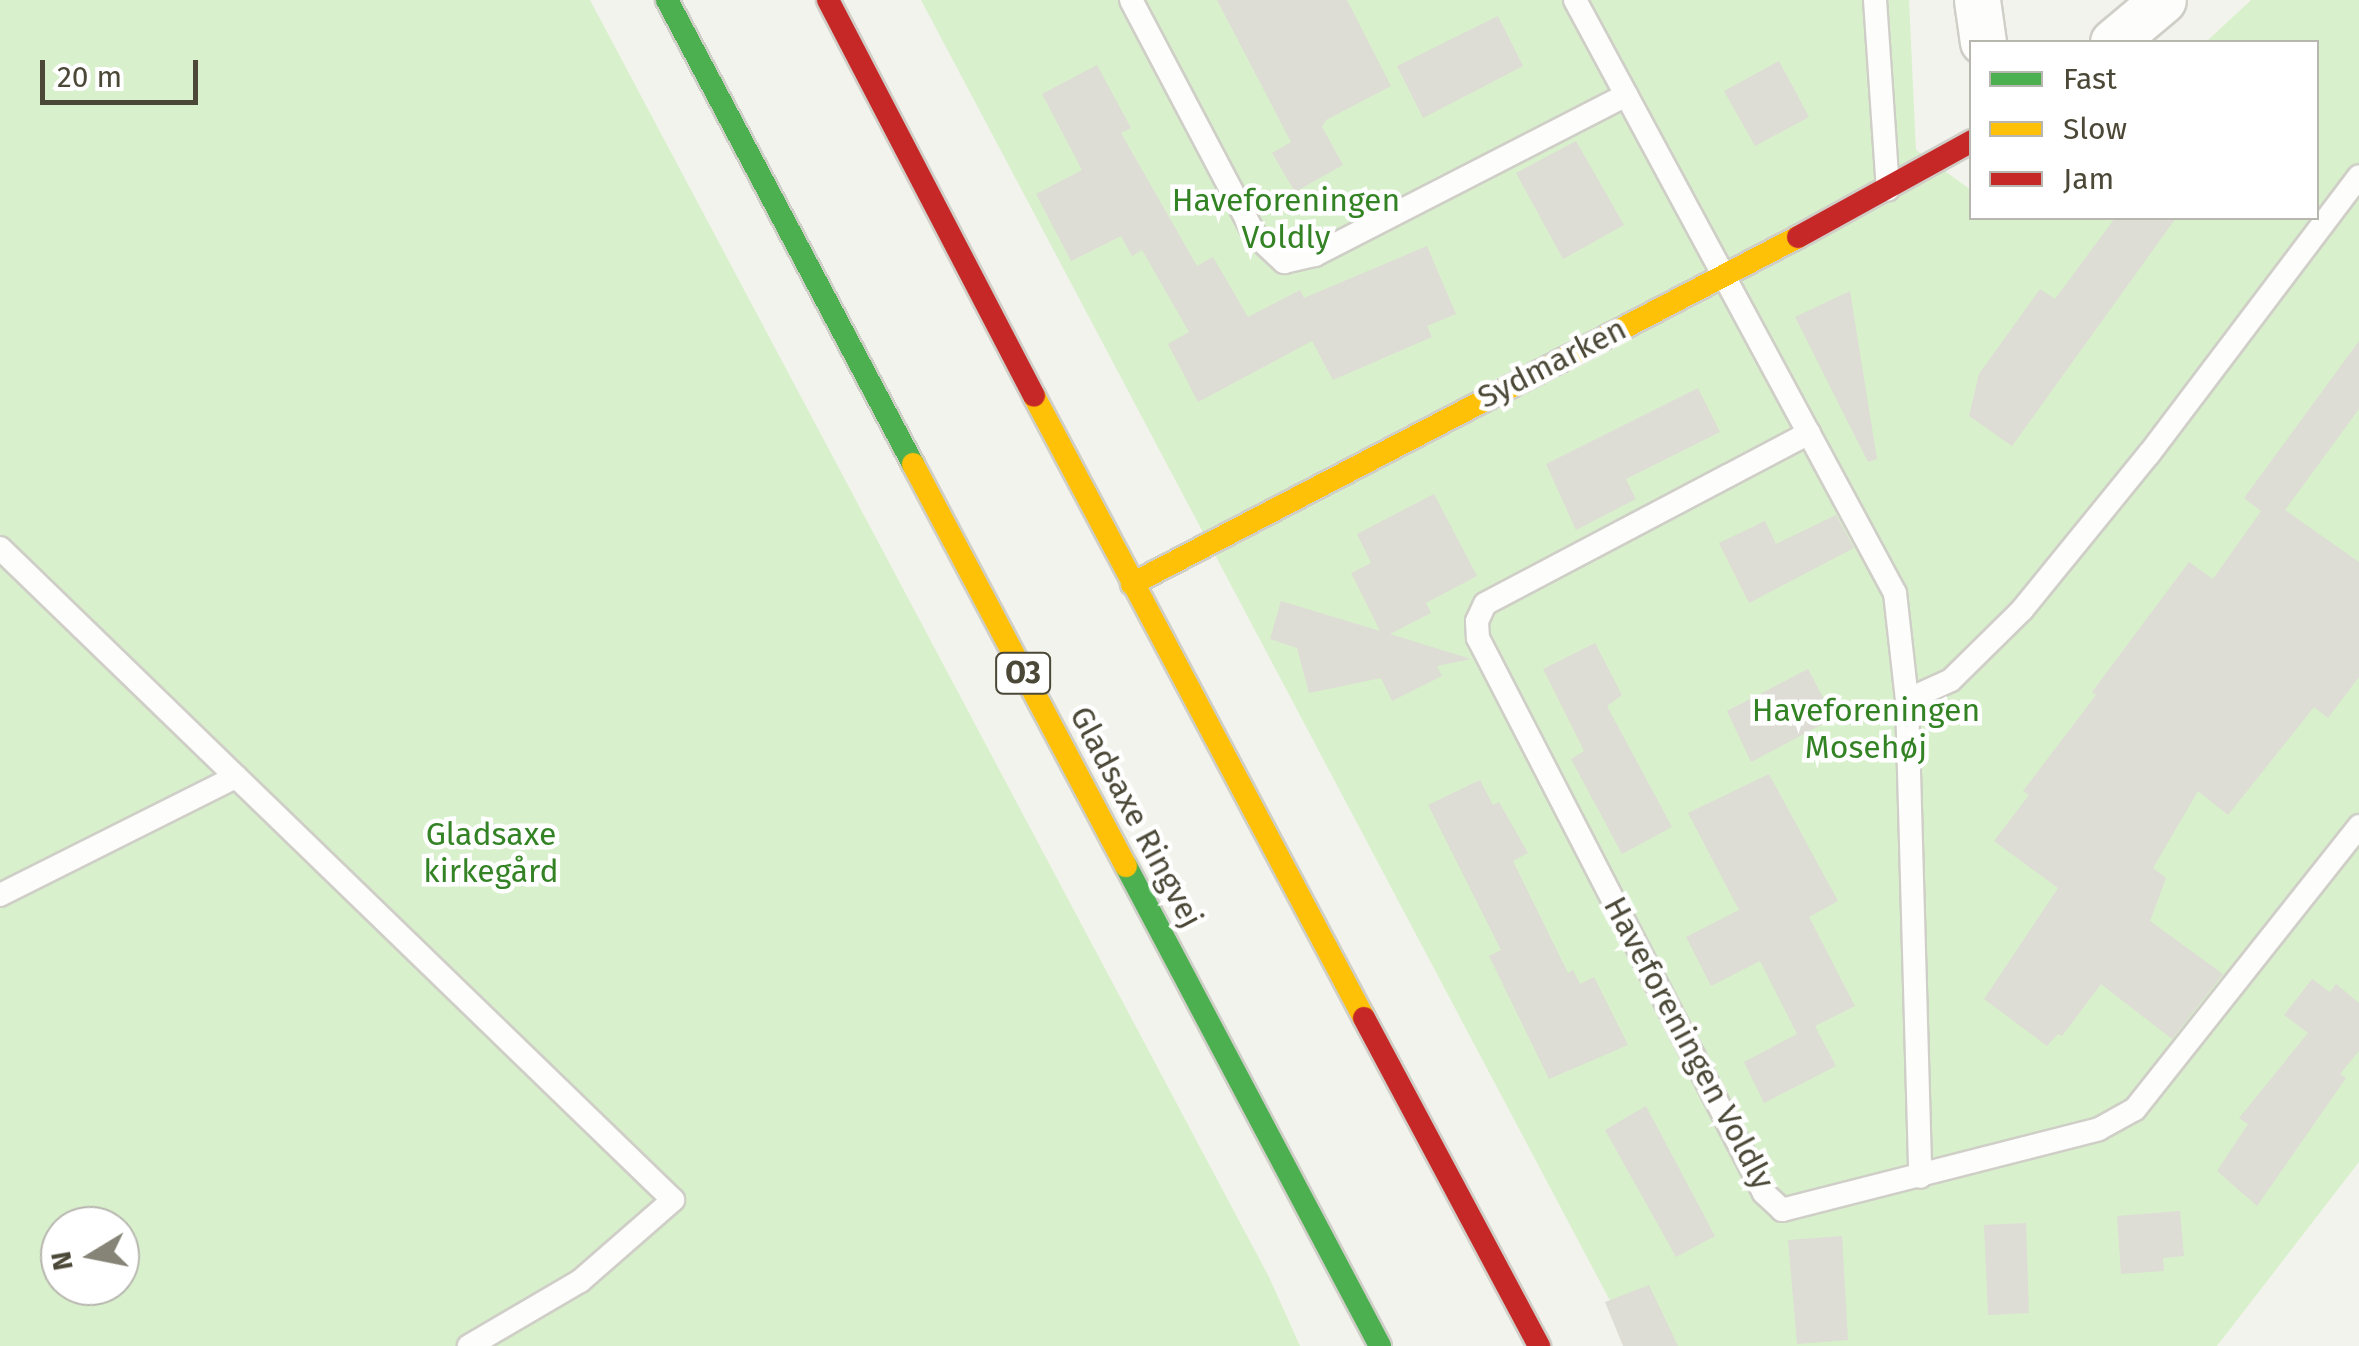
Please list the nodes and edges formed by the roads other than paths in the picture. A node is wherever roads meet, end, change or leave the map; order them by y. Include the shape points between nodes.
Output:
1 (667, 0) edge
2 (828, 0) edge
3 (1131, 0) edge
4 (1576, 0) edge
5 (1875, 0) edge
6 (1977, 0) edge
7 (2162, 0) edge
8 (1984, 40) edge
9 (2115, 40) edge
10 (1626, 96) junction
11 (1969, 142) edge
12 (2359, 176) edge
13 (1888, 190) junction
14 (1725, 274) junction
15 (1809, 433) junction
16 (0, 548) edge
17 (1132, 584) junction
18 (1907, 700) junction
19 (236, 777) junction
20 (2359, 826) edge
21 (0, 895) edge
22 (1920, 1177) junction
23 (469, 1346) edge
24 (1380, 1346) edge
25 (1539, 1346) edge

1 - 24 main road, Gladsaxe Ringvej / O3
2 - 17 main road
3 - 10 lane via 1254,235 1284,262 1316,255
4 - 10 lane
5 - 13 lane
6 - 8 street
7 - 9 street
10 - 14 lane
11 - 13 main road, Sydmarken
12 - 18 lane via 2022,610 1952,680
13 - 14 main road, Sydmarken
14 - 15 lane
14 - 17 main road, Sydmarken
15 - 18 lane via 1895,592
15 - 22 lane, Haveforeningen Voldly via 1484,604 1478,638 1764,1194 1782,1210 1801,1208
16 - 19 lane
17 - 25 main road
18 - 22 lane
19 - 21 lane
19 - 23 lane via 673,1200 580,1281
20 - 22 lane via 2136,1109 2098,1129

